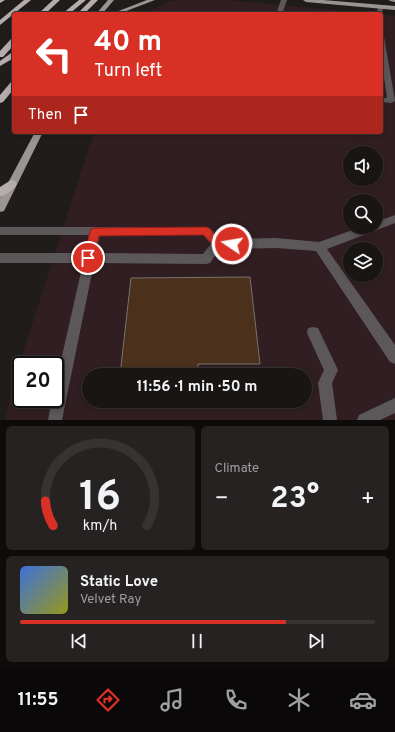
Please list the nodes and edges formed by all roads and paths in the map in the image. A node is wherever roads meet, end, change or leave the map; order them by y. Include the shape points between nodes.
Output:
1 (28, 0) edge
2 (57, 0) edge
3 (83, 0) edge
4 (95, 0) edge
5 (111, 0) edge
6 (131, 0) edge
7 (152, 0) edge
8 (284, 0) edge
9 (306, 0) edge
10 (379, 0) edge
11 (392, 0) edge
12 (395, 0) edge
13 (380, 7) junction
14 (395, 8) edge
15 (13, 12) edge
16 (43, 12) edge
17 (68, 12) edge
18 (82, 12) edge
19 (100, 12) edge
20 (119, 12) edge
21 (121, 12) edge
22 (280, 12) edge
23 (380, 12) edge
24 (12, 13) edge
25 (0, 23) edge
26 (12, 43) edge
27 (383, 50) edge
28 (0, 55) edge
29 (12, 55) edge
30 (0, 64) edge
31 (12, 86) edge
32 (0, 100) edge
33 (383, 100) edge
34 (38, 134) edge
35 (11, 184) junction
36 (0, 194) edge
37 (0, 208) edge
38 (395, 219) edge
39 (383, 223) edge
40 (0, 231) edge
41 (95, 232) junction
42 (354, 234) edge
43 (217, 244) junction
44 (319, 247) junction
45 (0, 258) edge
46 (88, 258) junction
47 (313, 333) dead end
48 (395, 357) edge
49 (395, 405) edge
50 (55, 420) edge
51 (330, 420) edge
52 (364, 420) edge

1 - 15 highway
2 - 16 highway
3 - 17 highway
4 - 18 highway
5 - 19 main road
6 - 20 main road
7 - 21 main road
8 - 22 lane
9 - 13 main road
10 - 13 main road
11 - 12 main road
13 - 14 main road
13 - 23 lane
24 - 25 highway
26 - 28 highway
27 - 33 lane via 391,101
29 - 30 highway
31 - 32 highway
34 - 35 main road
35 - 36 highway
35 - 37 main road
38 - 39 lane
40 - 41 lane
41 - 43 lane via 206,231
41 - 46 lane
42 - 44 lane
43 - 44 lane via 276,243
43 - 46 lane via 206,259
44 - 48 lane
45 - 46 lane
46 - 50 lane
47 - 51 lane via 331,370 325,383
49 - 52 lane

